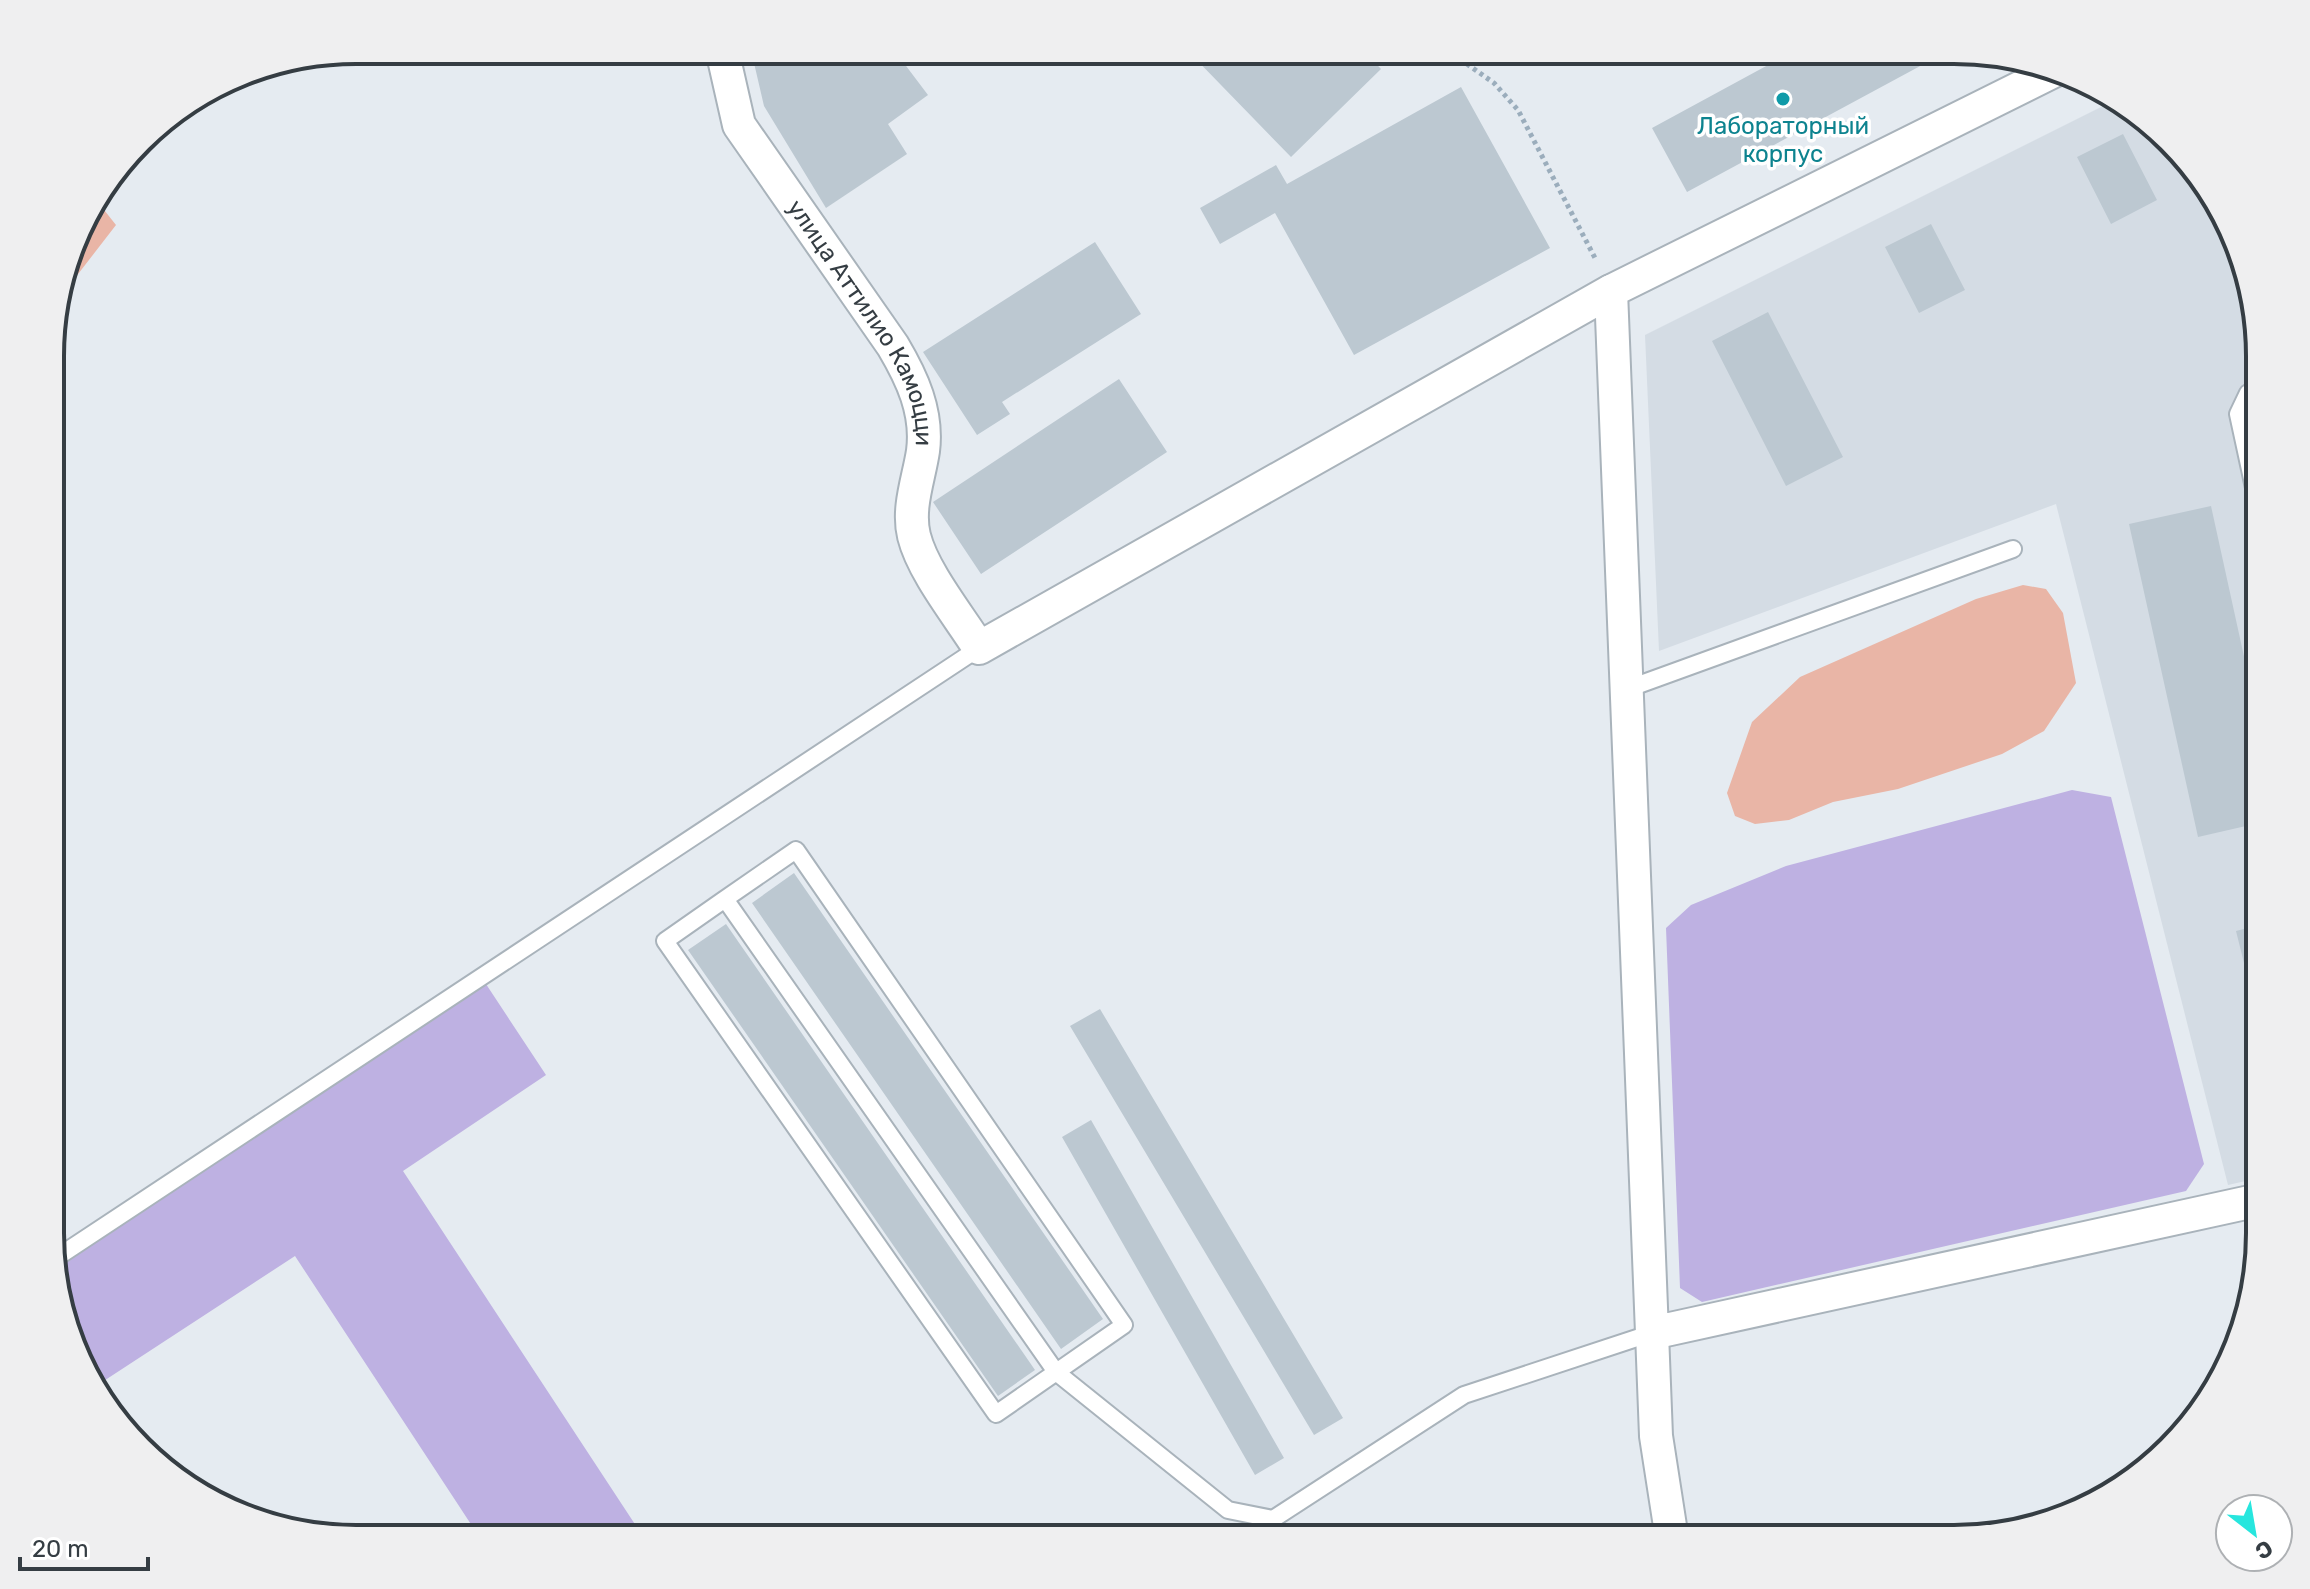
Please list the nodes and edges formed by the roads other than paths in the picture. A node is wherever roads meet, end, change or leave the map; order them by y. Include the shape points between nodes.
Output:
1 (725, 64) edge
2 (2041, 78) edge
3 (1611, 291) junction
4 (2246, 397) edge
5 (2246, 451) edge
6 (2013, 549) dead end
7 (979, 648) junction
8 (1627, 689) junction
9 (725, 899) junction
10 (2246, 1203) edge
11 (65, 1252) edge
12 (1652, 1333) junction
13 (1056, 1372) junction
14 (1670, 1525) edge

1 - 7 street, улица Аттилио Камоцци via 739,125 911,379 924,431 912,510 914,537
2 - 3 street
3 - 7 street
3 - 8 street
4 - 5 lane via 2238,414
6 - 8 lane
7 - 11 lane
8 - 12 street
9 - 13 lane
9 - 13 lane via 665,941 682,967 996,1414
9 - 13 lane via 796,850 1124,1325
10 - 12 street
12 - 13 lane via 1464,1395 1273,1519 1228,1510
12 - 14 street via 1656,1436

